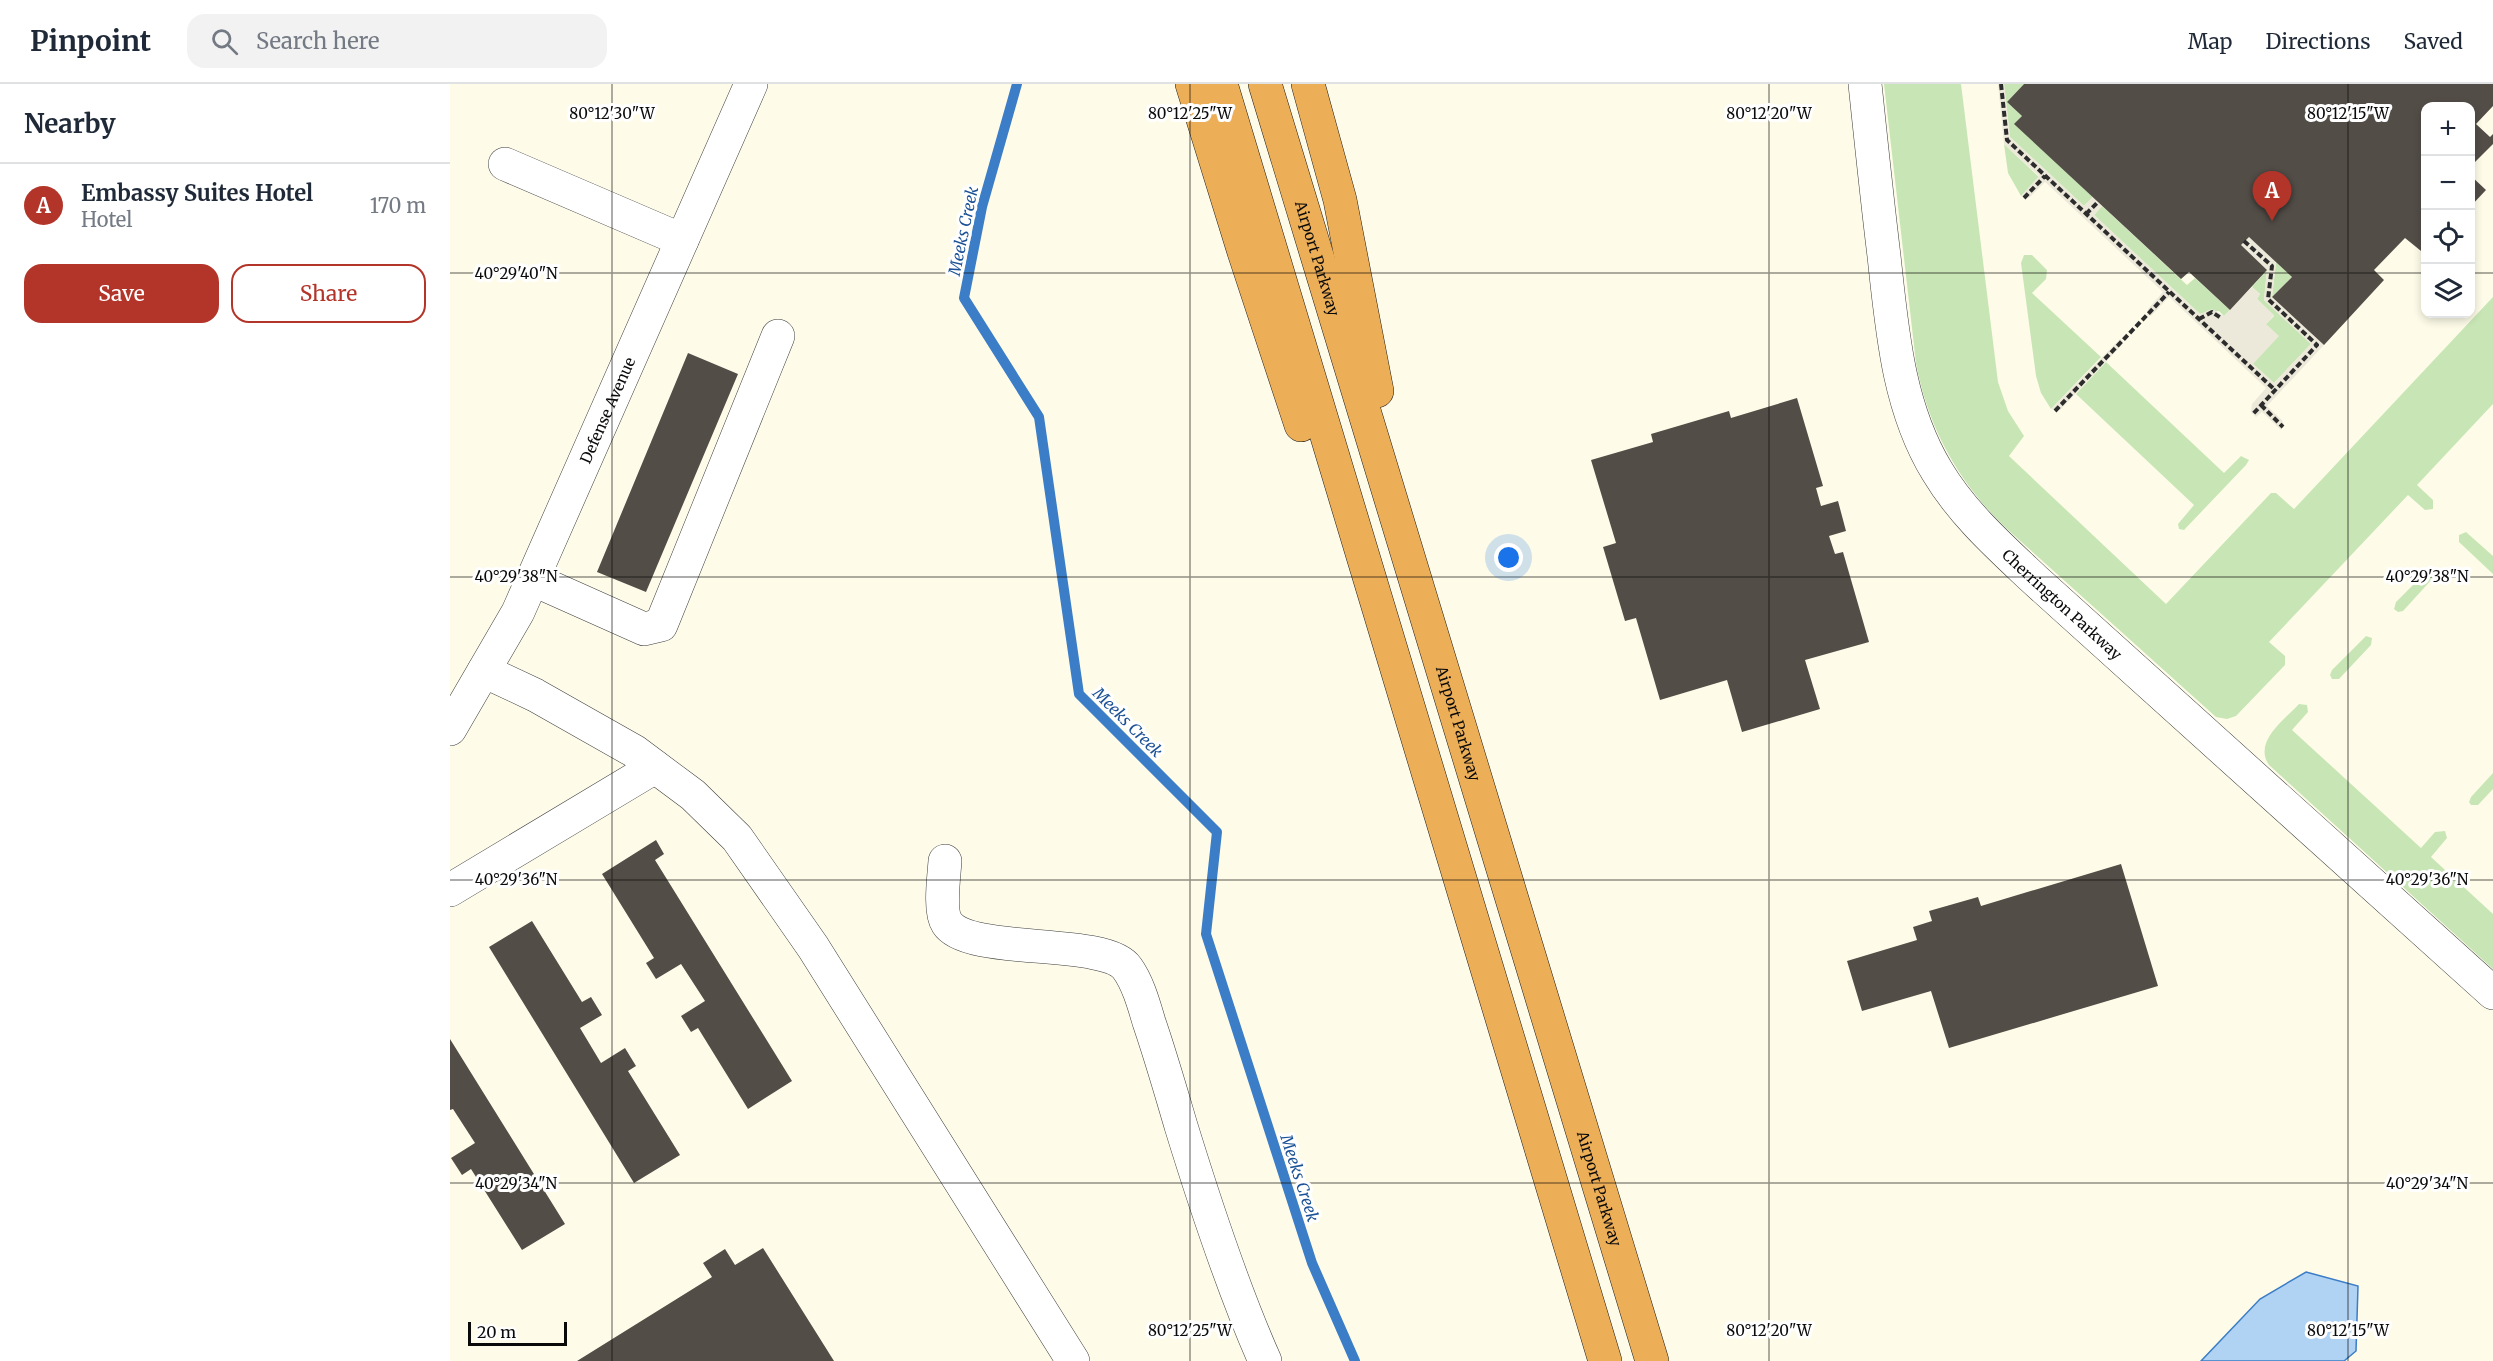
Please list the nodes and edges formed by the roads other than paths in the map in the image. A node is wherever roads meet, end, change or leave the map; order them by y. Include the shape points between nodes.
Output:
1 (751, 84) edge
2 (1192, 84) edge
3 (1221, 84) edge
4 (1265, 84) edge
5 (1308, 84) edge
6 (1865, 84) edge
7 (505, 165) dead end
8 (682, 240) junction
9 (778, 336) dead end
10 (1412, 569) junction
11 (532, 579) junction
12 (484, 671) junction
13 (450, 729) edge
14 (656, 767) junction
15 (945, 861) dead end
16 (450, 890) edge
17 (2493, 993) edge
18 (1557, 1200) junction
19 (1073, 1361) edge
20 (1265, 1361) edge
21 (1605, 1361) edge
22 (1652, 1361) edge

1 - 8 street, Defense Avenue
2 - 18 highway
3 - 18 highway
4 - 10 highway, Airport Parkway
5 - 10 highway via 1340,200
6 - 17 street, Cherrington Parkway via 1898,369 1923,448 1953,497 2034,579
7 - 8 street
8 - 11 street, Defense Avenue
9 - 11 street via 661,625 644,629
10 - 22 highway, Airport Parkway
11 - 12 street, Defense Avenue
12 - 13 street, Defense Avenue
12 - 14 street via 575,716
14 - 16 street
14 - 19 street via 718,819 756,863
15 - 20 street via 943,916 954,931 990,940 1099,954 1126,966 1144,1005 1218,1239
18 - 21 highway

